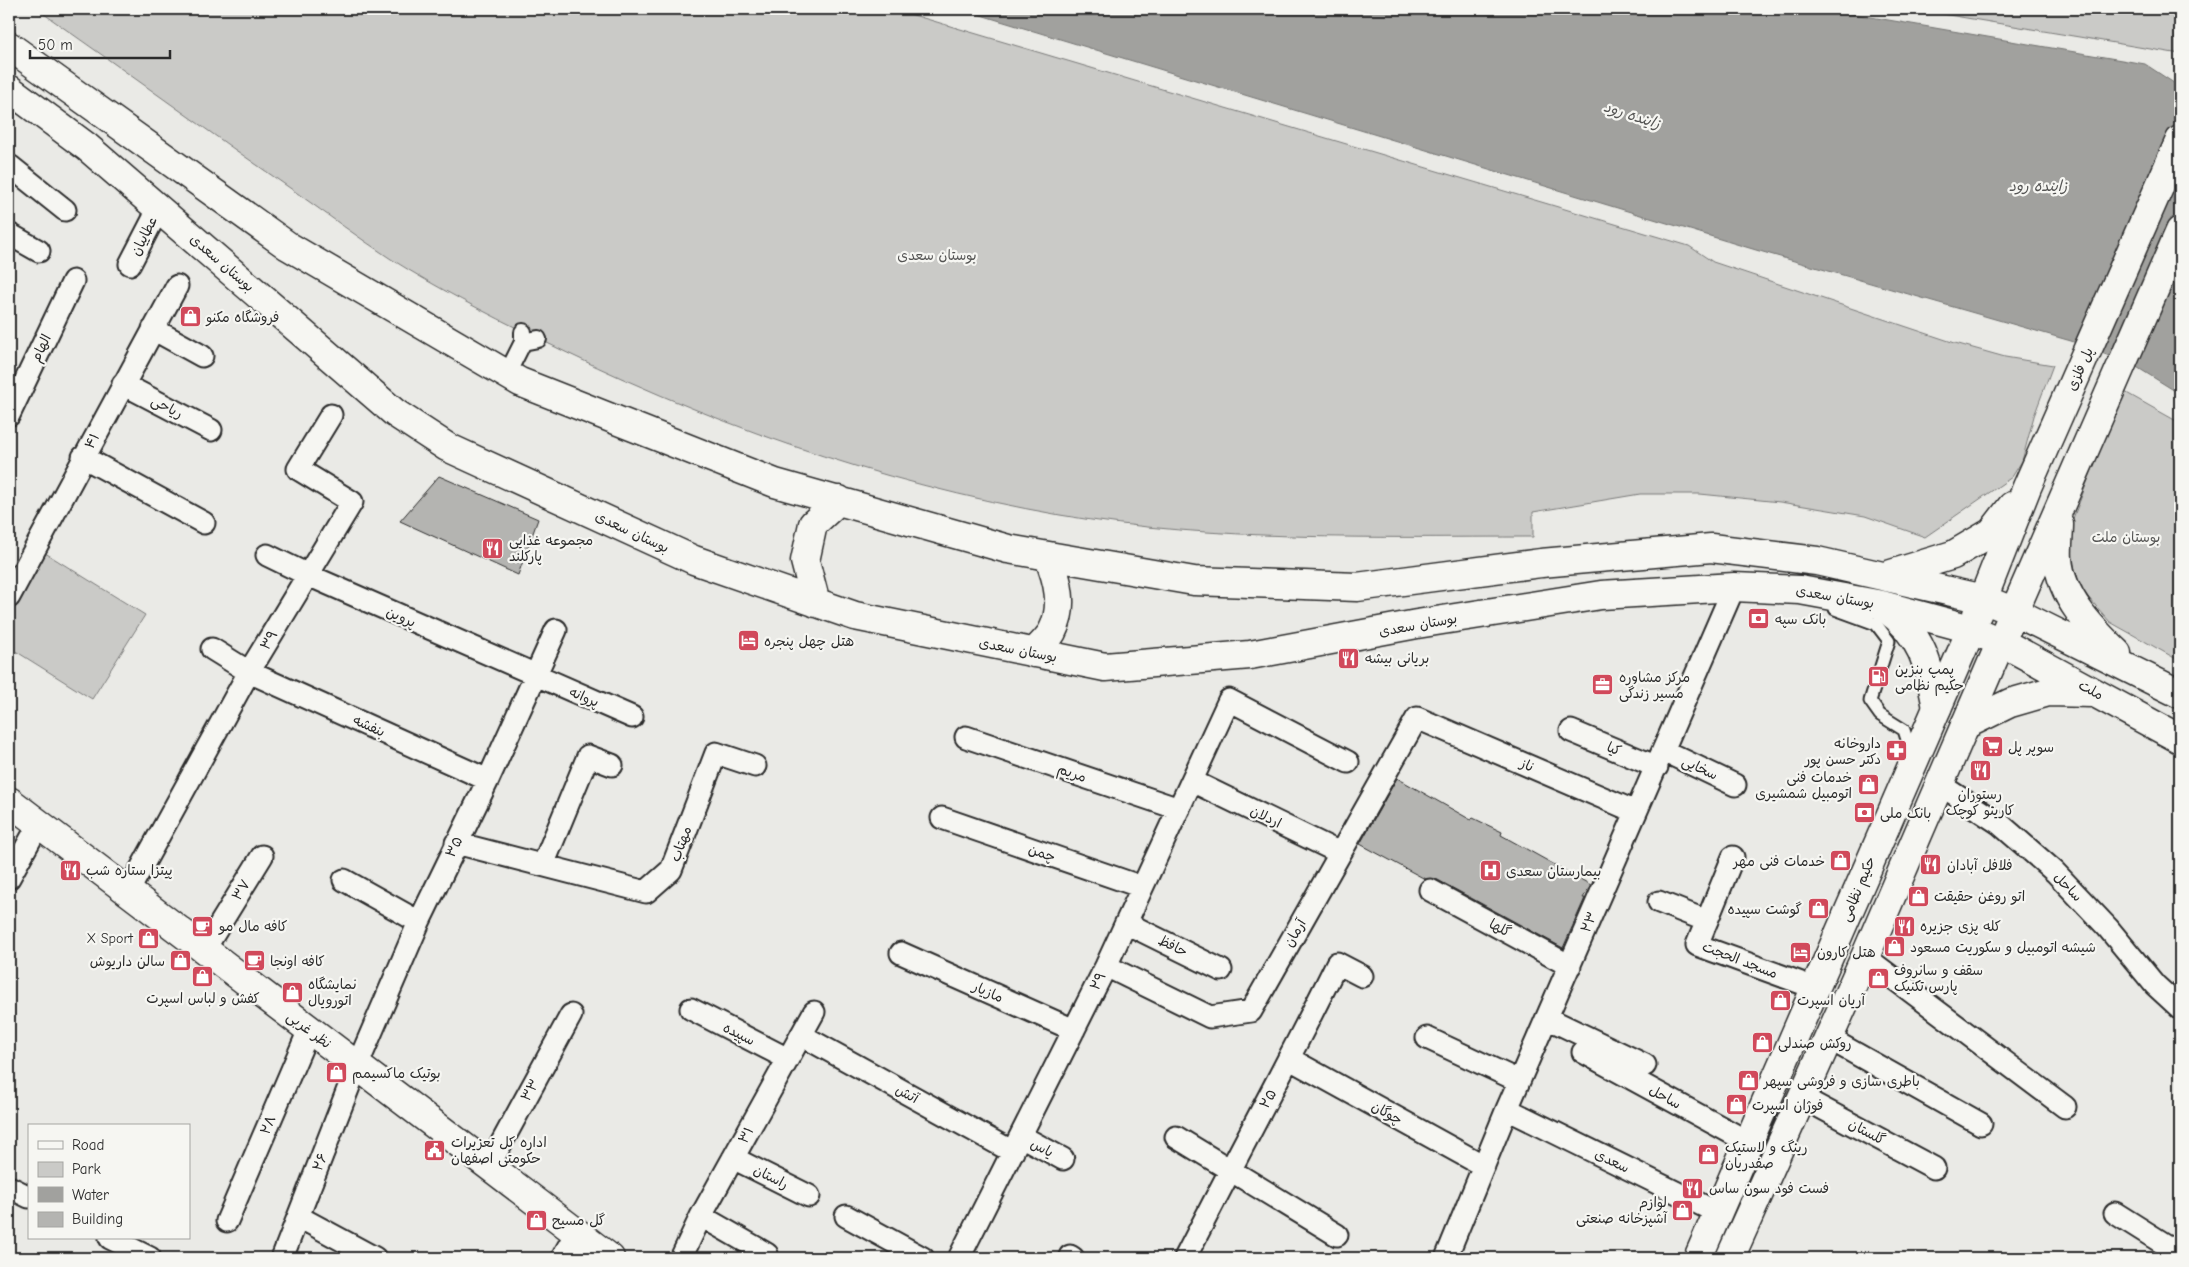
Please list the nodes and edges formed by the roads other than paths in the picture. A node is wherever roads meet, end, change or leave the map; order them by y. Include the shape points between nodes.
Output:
1 (9, 46) edge
2 (9, 89) edge
3 (2180, 140) edge
4 (9, 167) edge
5 (159, 208) junction
6 (64, 210) dead end
7 (2180, 231) edge
8 (9, 234) edge
9 (39, 251) dead end
10 (130, 264) dead end
11 (73, 281) dead end
12 (177, 286) dead end
13 (153, 329) junction
14 (528, 338) dead end
15 (202, 356) dead end
16 (507, 374) junction
17 (123, 384) junction
18 (14, 388) edge
19 (331, 414) dead end
20 (9, 415) edge
21 (211, 430) dead end
22 (83, 457) junction
23 (2027, 487) junction
24 (839, 500) junction
25 (2060, 505) junction
26 (204, 523) dead end
27 (267, 555) dead end
28 (1048, 556) junction
29 (15, 567) edge
30 (308, 575) junction
31 (1886, 576) junction
32 (1742, 588) junction
33 (9, 597) edge
34 (1983, 598) junction
35 (816, 603) junction
36 (1882, 605) junction
37 (2015, 612) junction
38 (556, 630) dead end
39 (1971, 630) junction
40 (2001, 642) junction
41 (212, 649) dead end
42 (1034, 653) junction
43 (249, 672) junction
44 (2136, 672) junction
45 (536, 676) junction
46 (2096, 693) junction
47 (2180, 694) edge
48 (1937, 708) junction
49 (632, 717) dead end
50 (1417, 718) joint
51 (1965, 725) junction
52 (1571, 730) dead end
53 (966, 737) dead end
54 (2180, 739) edge
55 (1661, 759) junction
56 (1348, 762) dead end
57 (612, 765) dead end
58 (755, 766) dead end
59 (1907, 774) junction
60 (488, 780) junction
61 (1192, 781) junction
62 (1939, 784) junction
63 (1735, 785) dead end
64 (9, 801) edge
65 (1179, 809) junction
66 (1636, 812) junction
67 (942, 818) dead end
68 (39, 824) junction
69 (456, 842) junction
70 (1340, 853) junction
71 (262, 856) dead end
72 (1733, 857) dead end
73 (543, 865) junction
74 (9, 878) edge
75 (344, 880) dead end
76 (1142, 887) junction
77 (1430, 890) dead end
78 (128, 892) junction
79 (1659, 902) dead end
80 (1707, 921) junction
81 (419, 922) junction
82 (1126, 923) junction
83 (204, 950) junction
84 (901, 953) dead end
85 (1865, 957) junction
86 (1106, 966) junction
87 (1570, 966) junction
88 (1221, 970) dead end
89 (1362, 976) dead end
90 (1815, 988) junction
91 (2180, 1008) edge
92 (690, 1009) dead end
93 (814, 1012) dead end
94 (571, 1015) dead end
95 (1547, 1018) junction
96 (309, 1030) junction
97 (1074, 1030) junction
98 (801, 1036) junction
99 (1427, 1038) dead end
100 (1828, 1038) junction
101 (1582, 1052) dead end
102 (788, 1059) junction
103 (1290, 1060) junction
104 (1645, 1065) dead end
105 (357, 1066) junction
106 (1519, 1081) junction
107 (1801, 1096) junction
108 (2065, 1107) dead end
109 (1507, 1109) junction
110 (1981, 1124) dead end
111 (1176, 1137) dead end
112 (1748, 1142) junction
113 (1017, 1144) junction
114 (733, 1158) junction
115 (1063, 1159) dead end
116 (489, 1166) junction
117 (1484, 1166) junction
118 (1934, 1168) dead end
119 (1229, 1170) junction
120 (9, 1187) edge
121 (28, 1196) edge
122 (809, 1196) dead end
123 (1718, 1213) junction
124 (2115, 1213) dead end
125 (701, 1216) junction
126 (846, 1216) dead end
127 (299, 1217) junction
128 (226, 1221) dead end
129 (576, 1233) junction
130 (1337, 1235) dead end
131 (117, 1240) edge
132 (2177, 1252) edge
133 (767, 1254) dead end
134 (150, 1258) edge
135 (282, 1258) edge
136 (375, 1258) edge
137 (562, 1258) edge
138 (610, 1258) edge
139 (681, 1258) edge
140 (923, 1258) edge
141 (959, 1258) edge
142 (1185, 1258) edge
143 (1446, 1258) edge
144 (1698, 1258) edge
145 (1730, 1258) edge

1 - 16 main road via 288,246
2 - 5 main road, بوستان سعدی via 87,147
3 - 23 main road, پل فلزی
4 - 6 street
5 - 10 street, عطاییان
5 - 35 main road, بوستان سعدی via 395,413 447,447 694,560
7 - 25 main road
8 - 9 street
11 - 18 street, الهام
12 - 13 street, ۴۱
13 - 15 street
13 - 17 street, ۴۱
14 - 16 street
16 - 24 main road via 520,382 775,482
17 - 21 street, ریاحی
17 - 22 street, ۴۱
18 - 20 street, الهام
19 - 30 street, ۳۹ via 298,469 352,502
22 - 26 street
22 - 29 street, ۴۱
23 - 31 main road via 1992,532 1953,555
23 - 34 main road, پل فلزی
24 - 28 main road via 1008,549
24 - 35 main road via 813,524 805,561
25 - 37 main road
25 - 44 main road via 2058,559 2063,584 2088,624
27 - 30 street, پروین
28 - 31 main road via 1194,581 1357,587 1541,563 1711,548 1817,561
28 - 42 main road via 1058,580 1060,603 1052,632
29 - 33 street, ۴۱
30 - 43 street, ۳۹
30 - 45 street, پروین
31 - 34 main road
32 - 36 main road, بوستان سعدی via 1800,590
32 - 42 main road, بوستان سعدی via 1601,595 1250,655 1105,667
32 - 55 street, ۲۳
32 - 59 lane via 1853,614 1876,624 1889,641 1870,701 1880,715 1904,730 1910,749
34 - 37 main road
34 - 39 main road, پل فلزی
35 - 42 main road, بوستان سعدی via 855,616
36 - 39 main road, بوستان سعدی
36 - 48 main road via 1902,619 1918,640
37 - 40 main road
37 - 44 main road
38 - 45 street, ۳۵
39 - 40 main road, بوستان سعدی
39 - 48 main road, حکیم نظامی
40 - 46 main road, ملت
40 - 51 main road
41 - 43 street, بنفشه
43 - 60 street, بنفشه
43 - 78 street, ۳۹
44 - 47 main road
45 - 49 street, پروانه
45 - 60 street, ۳۵
46 - 51 main road via 2048,692 2010,703
46 - 54 main road, ملت
48 - 59 main road, حکیم نظامی
50 - 66 street, ناز
50 - 70 street, آرمان
51 - 62 main road
52 - 55 street, کیا
53 - 65 street, مریم
55 - 63 street, سخایی
55 - 66 street, ۲۳
56 - 61 street, ۲۹ via 1229,700
57 - 73 street via 588,756
58 - 73 street, مهتاب via 716,753 671,870 646,892
59 - 90 main road, حکیم نظامی
60 - 69 street, ۳۵
61 - 65 street, ۲۹
61 - 70 street, اردلان
62 - 85 main road
62 - 91 street, ساحل via 2000,824 2055,872 2108,928 2155,985
64 - 68 main road, نظر غربی
65 - 76 street, ۲۹
66 - 87 street, ۲۳
67 - 76 street, چمن
68 - 74 street
68 - 78 main road, نظر غربی
69 - 73 street, مهتاب
69 - 81 street, ۳۵
70 - 86 street, آرمان via 1251,1011 1210,1017
71 - 83 street, ۳۷
72 - 80 street, مسجد الحجت
75 - 81 street
76 - 82 street, ۲۹
77 - 87 street, گلها
78 - 83 main road, نظر غربی
79 - 80 street
80 - 90 street, مسجد الحجت via 1697,946
81 - 105 street, ۳۵
82 - 86 street, ۲۹
82 - 88 street, حافظ
83 - 96 main road, نظر غربی
84 - 97 street, مازیار
85 - 100 main road
85 - 108 street
86 - 97 street, ۲۹
87 - 95 street, ۲۳
89 - 103 street, ۲۵ via 1337,963
90 - 112 main road, حکیم نظامی
92 - 102 street, سپیده
93 - 98 street, ۳۱
94 - 116 street, ۳۳
95 - 104 street
95 - 106 street, ۲۳
96 - 105 main road, نظر غربی
96 - 128 street, ۲۸
97 - 113 street, ۲۹
98 - 102 street, ۳۱
98 - 113 street, آتش
99 - 106 street
100 - 107 main road
100 - 110 street
101 - 112 street, ساحل
102 - 114 street, ۳۱
103 - 117 street, چوگان
103 - 119 street, ۲۵
105 - 116 main road, نظر غربی
105 - 127 street, ۲۶
106 - 109 street, ۲۳
107 - 118 street, گلستان
107 - 145 main road
109 - 117 street, ۲۳
109 - 123 street, سعدی
111 - 119 street
112 - 123 main road, حکیم نظامی
113 - 115 street, یاس
113 - 141 street, ۲۹
114 - 122 street, راستان
114 - 125 street, ۳۱
116 - 129 main road, نظر غربی
117 - 143 street, ۲۳
119 - 130 street
119 - 142 street, ۲۵
120 - 121 street
123 - 144 main road, حکیم نظامی
124 - 132 street
125 - 133 street
125 - 139 street, ۳۱
126 - 140 street
127 - 135 street, ۲۶
127 - 136 street
129 - 137 street
129 - 138 main road, نظر غربی
131 - 134 street

